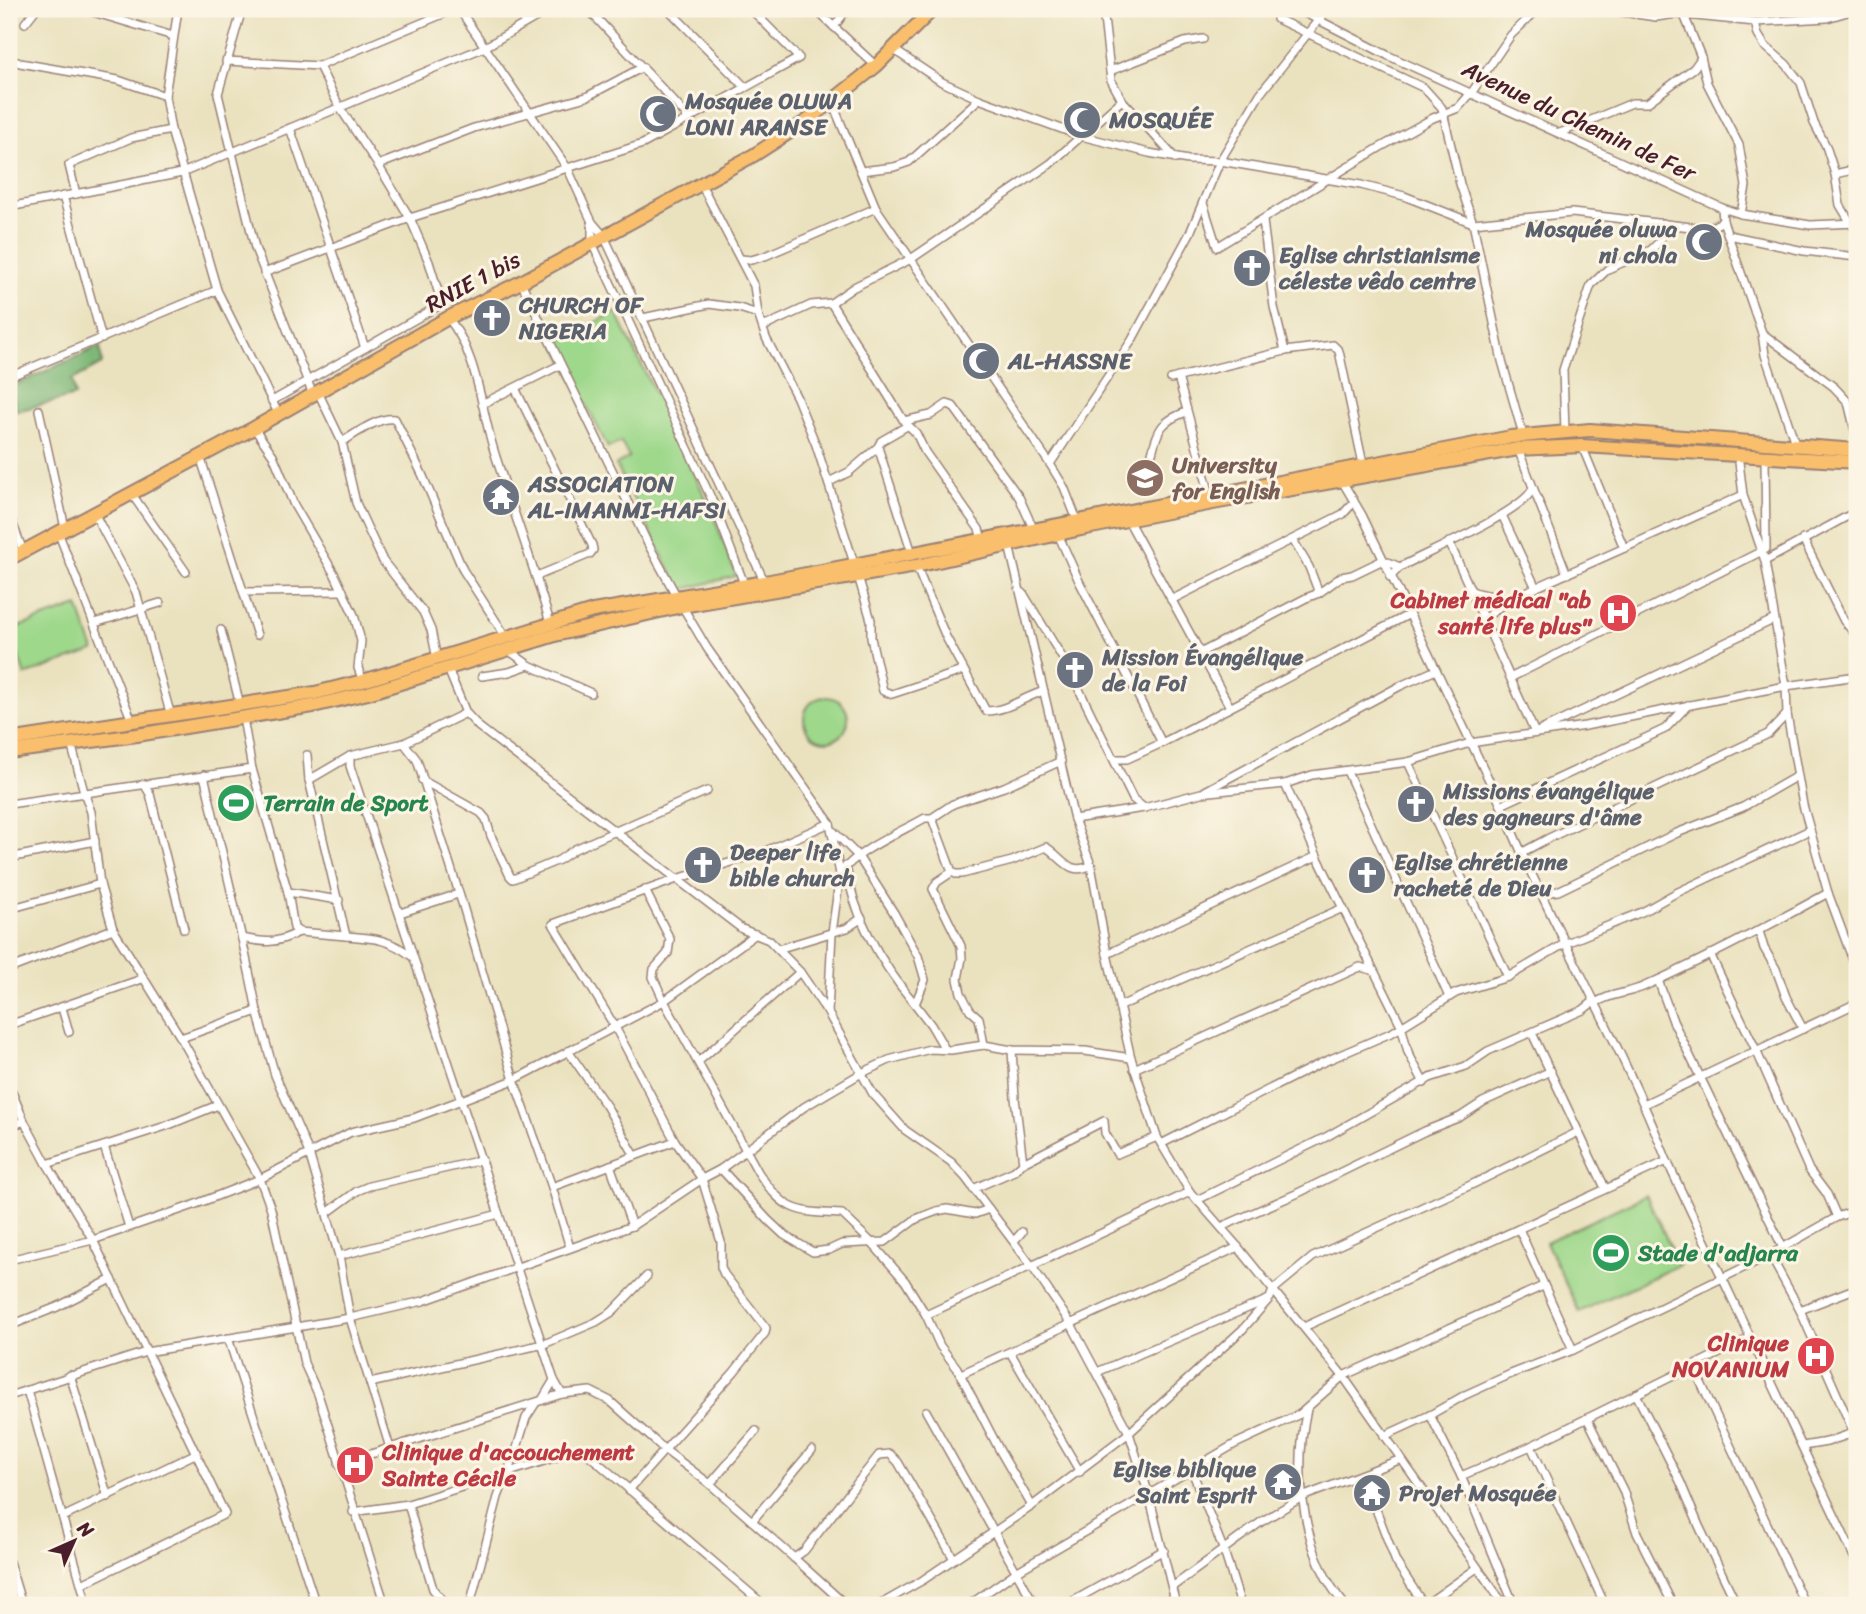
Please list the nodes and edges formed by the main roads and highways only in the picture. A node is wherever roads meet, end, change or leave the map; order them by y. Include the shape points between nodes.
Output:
1 (933, 9) edge
2 (1857, 450) edge
3 (1857, 462) edge
4 (1008, 540) junction
5 (9, 559) edge
6 (914, 559) junction
7 (680, 602) junction
8 (509, 647) junction
9 (9, 740) edge
10 (9, 752) edge

1 - 5 main road, RNIE 1 bis via 894,50 832,102 754,155
2 - 4 main road via 1590,430 1523,435 1033,528
3 - 4 main road via 1582,446 1518,449
4 - 6 main road
4 - 6 main road via 982,539
6 - 7 main road
7 - 8 main road
7 - 8 main road via 593,611 550,623
8 - 9 main road via 437,659 315,693
8 - 10 main road via 313,706

